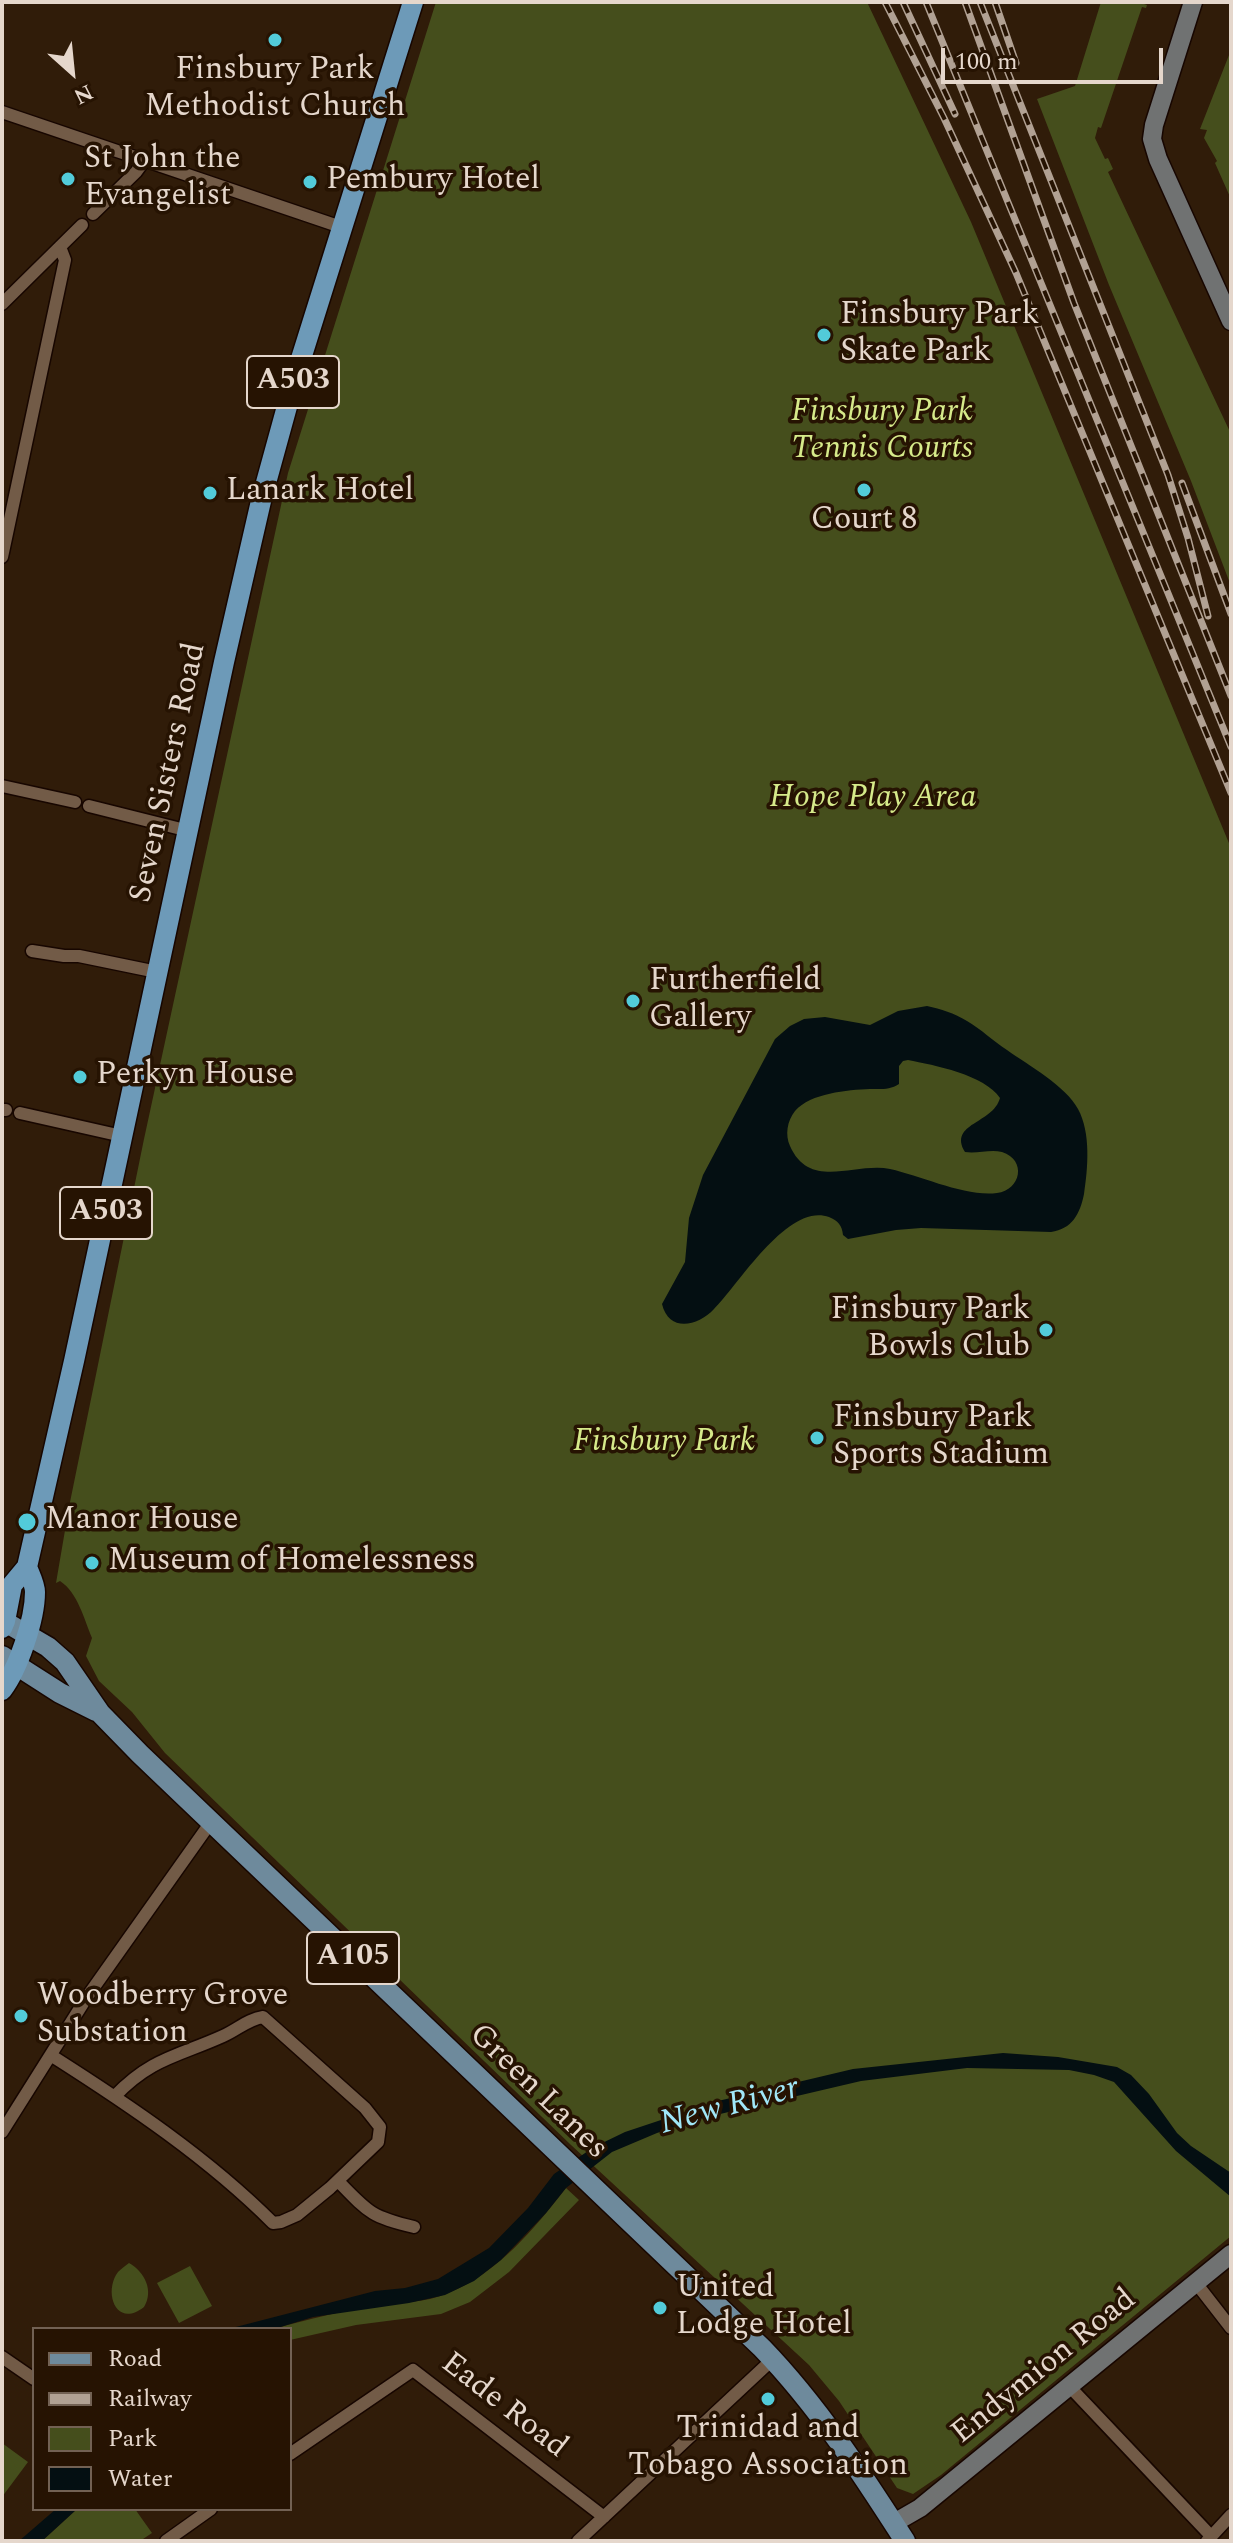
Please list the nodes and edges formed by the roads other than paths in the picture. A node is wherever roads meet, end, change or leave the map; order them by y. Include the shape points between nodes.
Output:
1 (1193, 2) edge
2 (411, 3) edge
3 (2, 112) edge
4 (144, 161) junction
5 (93, 214) dead end
6 (82, 225) dead end
7 (341, 227) junction
8 (60, 247) junction
9 (2, 304) edge
10 (1231, 321) edge
11 (2, 557) edge
12 (2, 786) edge
13 (75, 802) dead end
14 (89, 806) dead end
15 (189, 831) junction
16 (32, 951) dead end
17 (157, 972) junction
18 (20, 1113) dead end
19 (122, 1136) junction
20 (27, 1567) junction
21 (3, 1623) edge
22 (27, 1634) junction
23 (9, 1660) edge
24 (2, 1690) edge
25 (100, 1713) junction
26 (211, 1822) junction
27 (52, 2056) junction
28 (115, 2096) junction
29 (2, 2132) edge
30 (338, 2181) junction
31 (414, 2227) dead end
32 (1231, 2254) edge
33 (1196, 2283) junction
34 (1231, 2328) edge
35 (2, 2357) edge
36 (773, 2359) junction
37 (32, 2378) edge
38 (1069, 2386) junction
39 (292, 2453) edge
40 (208, 2511) edge
41 (1231, 2515) edge
42 (604, 2517) junction
43 (894, 2523) junction
44 (1209, 2539) edge
45 (166, 2541) edge
46 (578, 2541) edge
47 (905, 2541) edge

1 - 10 main road via 1152,139
2 - 7 highway, Seven Sisters Road / A503
3 - 4 street
4 - 5 street
4 - 7 street
6 - 8 street
7 - 15 highway, Seven Sisters Road / A503 via 277,439
8 - 9 street
8 - 11 street via 65,260
12 - 13 street
14 - 15 street
15 - 17 highway, Seven Sisters Road / A503
16 - 17 street
17 - 19 highway, Seven Sisters Road / A503
18 - 19 street
19 - 20 highway, Seven Sisters Road / A503
20 - 21 highway, Seven Sisters Road / A503 via 12,1585
20 - 22 highway, Seven Sisters Road / A503 via 35,1589
21 - 22 main road, Green Lanes / A105
22 - 23 highway, Seven Sisters Road / A503
22 - 25 main road, Green Lanes / A105 via 65,1662
23 - 24 highway, Seven Sisters Road / A503 via 10,1680
23 - 25 main road, Green Lanes / A105
25 - 26 main road, Green Lanes / A105
26 - 27 street via 87,1997
26 - 36 main road, Green Lanes / A105
27 - 28 street
27 - 29 street
28 - 30 street via 273,2223 297,2215
28 - 30 street via 154,2063 263,2017 380,2127 378,2142
30 - 31 street via 379,2219
32 - 33 main road, Endymion Road
33 - 34 street
33 - 38 main road, Endymion Road
35 - 37 street
36 - 42 street
36 - 43 main road, Green Lanes / A105
38 - 43 main road, Endymion Road via 920,2508
38 - 44 street
39 - 42 street, Eade Road via 413,2370
40 - 45 street
41 - 44 street
42 - 46 street
43 - 47 main road, Green Lanes / A105

